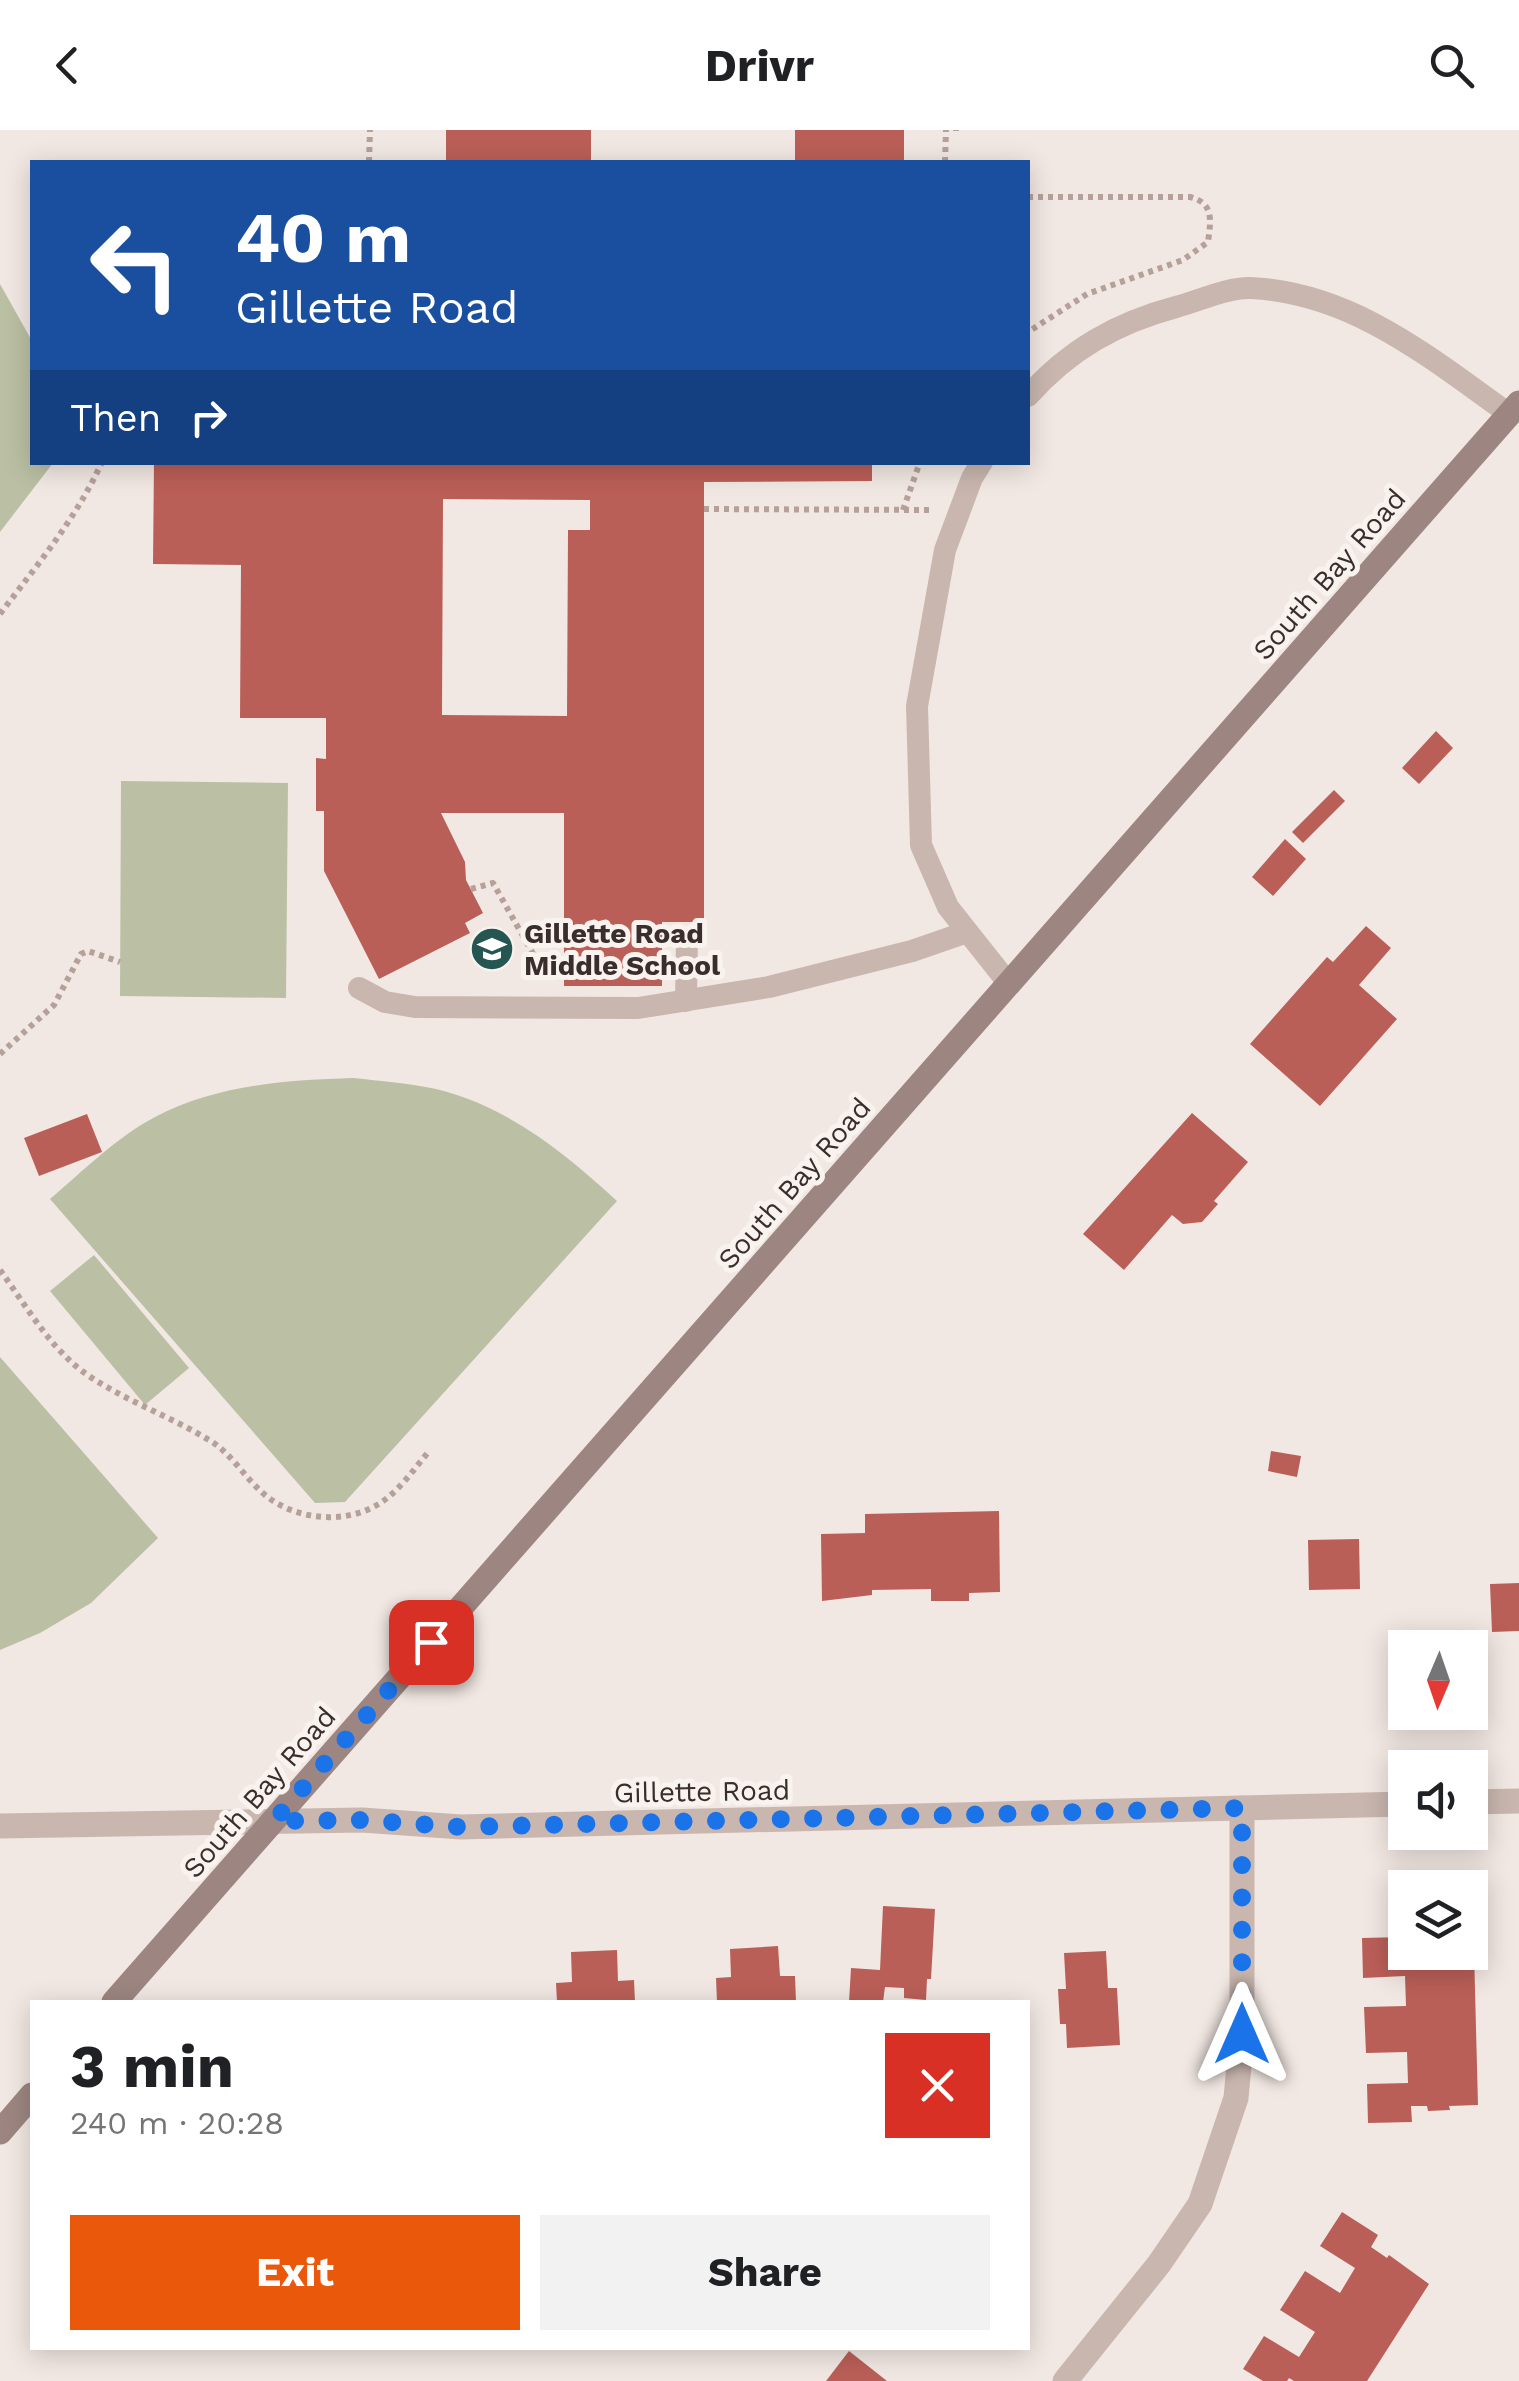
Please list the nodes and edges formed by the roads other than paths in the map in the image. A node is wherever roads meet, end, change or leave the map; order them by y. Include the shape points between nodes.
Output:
1 (1030, 394) edge
2 (1514, 408) edge
3 (981, 465) edge
4 (967, 932) junction
5 (688, 939) dead end
6 (1009, 984) junction
7 (359, 988) dead end
8 (686, 1001) junction
9 (1519, 1801) edge
10 (1488, 1802) edge
11 (1388, 1804) edge
12 (1242, 1808) junction
13 (274, 1821) junction
14 (0, 1826) edge
15 (116, 2000) edge
16 (30, 2097) edge
17 (0, 2132) edge
18 (1065, 2381) edge

1 - 2 lane via 1055,365 1105,332 1247,287 1310,297 1374,321
2 - 6 street, South Bay Road
3 - 4 lane via 946,550 917,706 922,846 948,908
4 - 6 lane
4 - 8 lane via 912,951
5 - 8 lane
6 - 13 street, South Bay Road
7 - 8 lane via 415,1007 638,1008
9 - 10 street
11 - 12 street, Gillette Road
12 - 13 street, Gillette Road via 461,1827
12 - 18 street via 1236,2098 1200,2204
13 - 14 street, Gillette Road
13 - 15 street, South Bay Road
16 - 17 street

